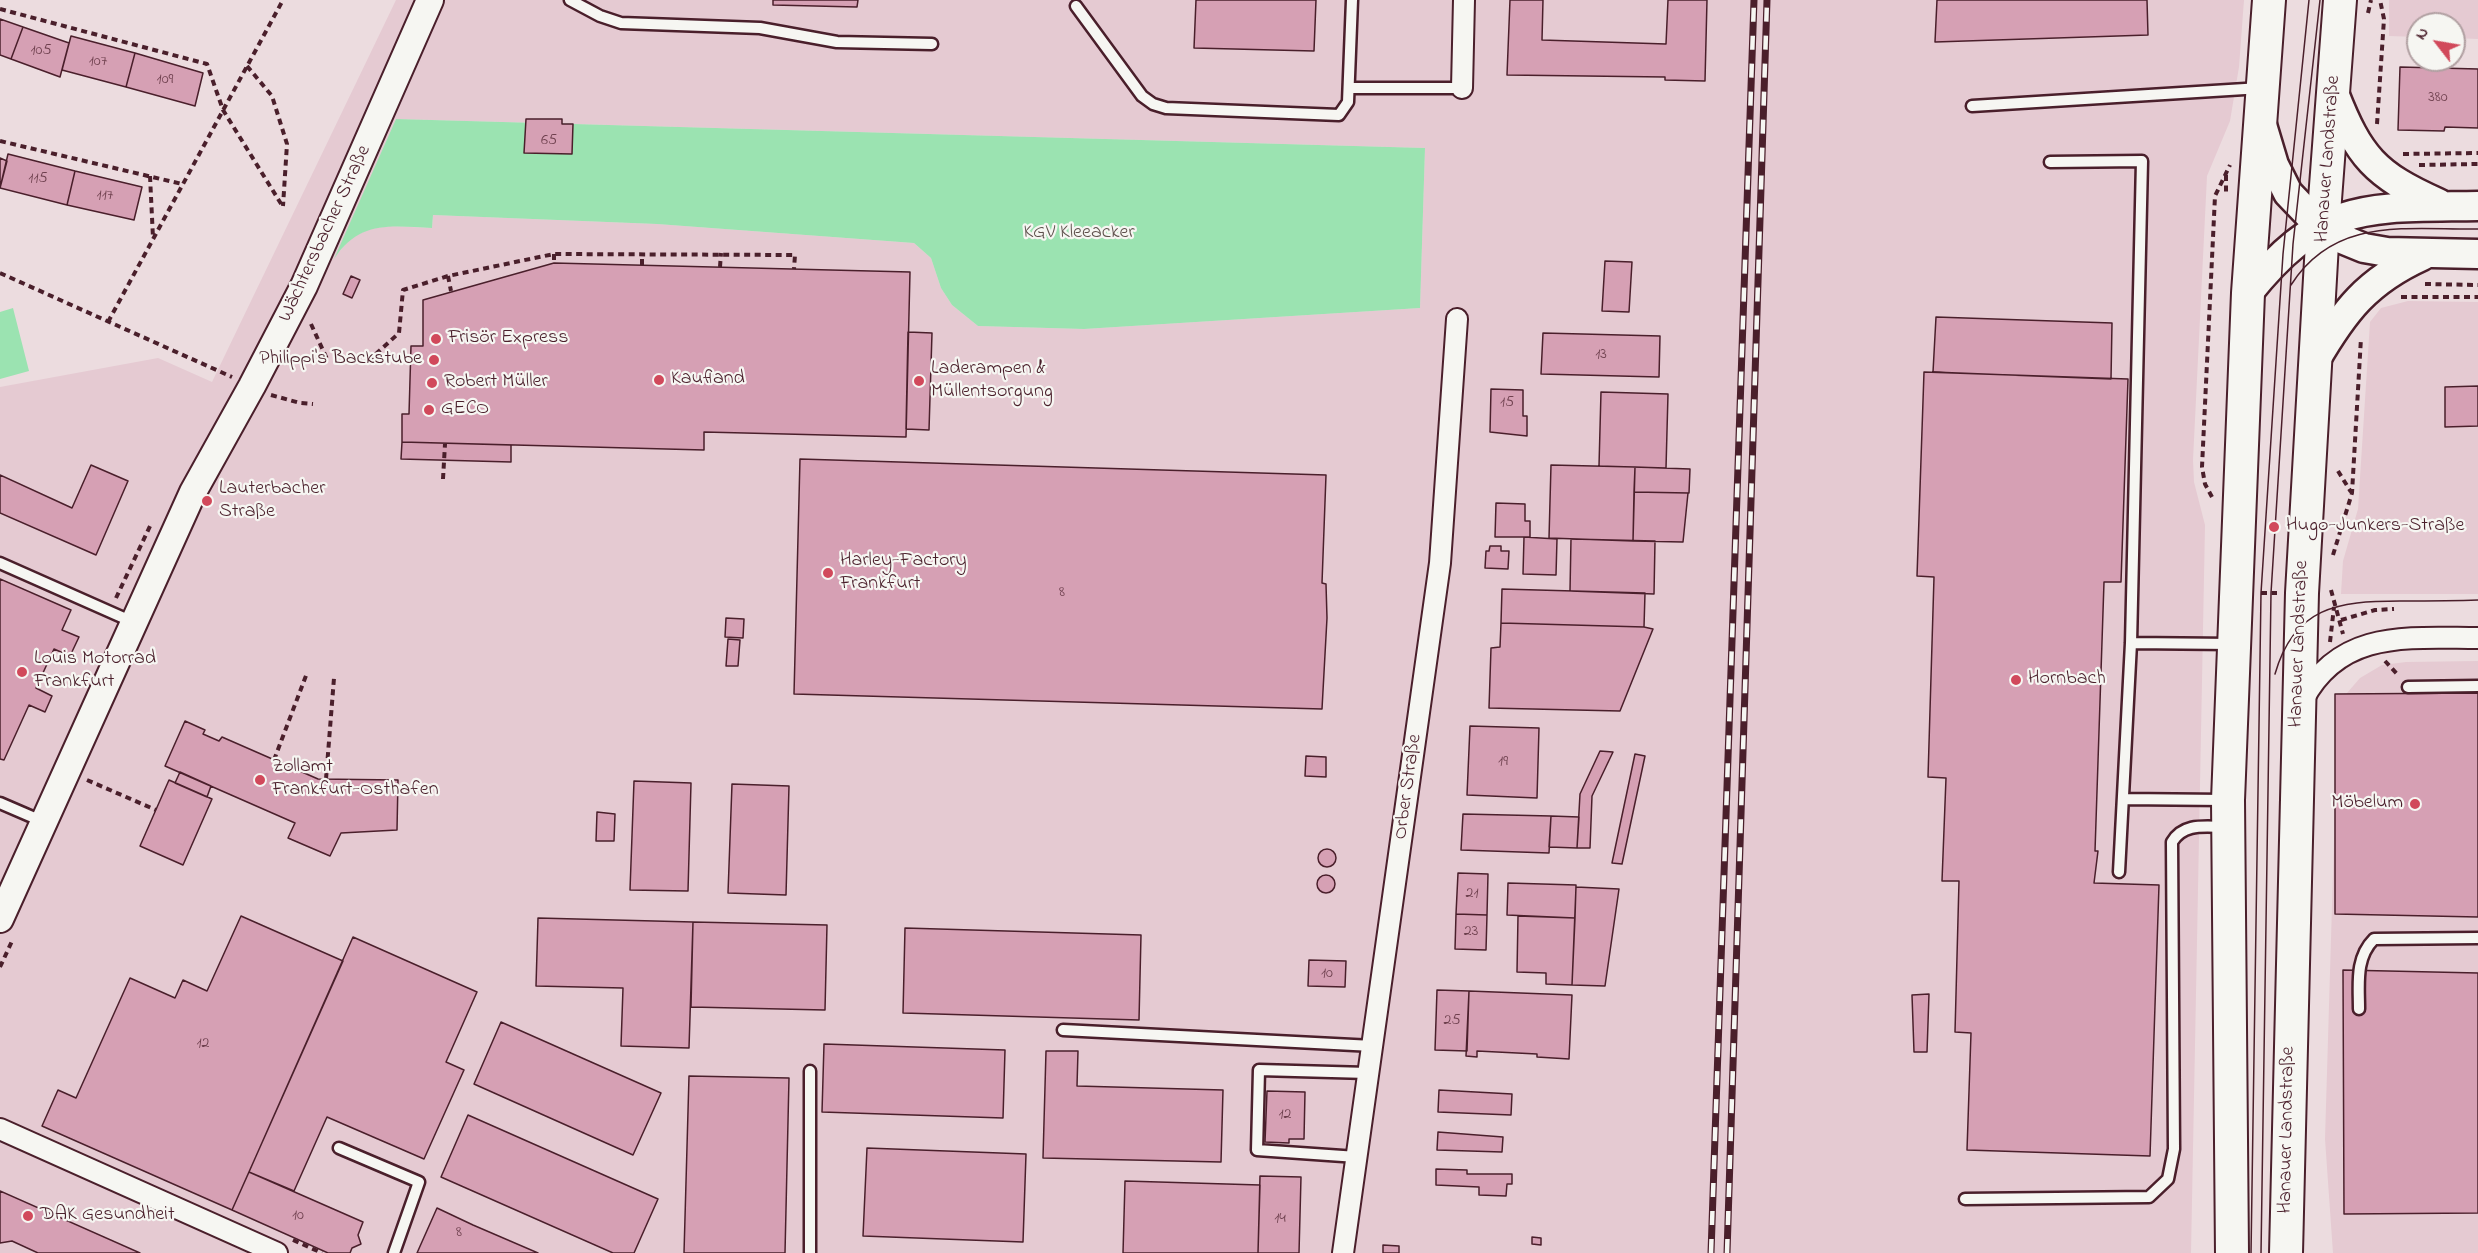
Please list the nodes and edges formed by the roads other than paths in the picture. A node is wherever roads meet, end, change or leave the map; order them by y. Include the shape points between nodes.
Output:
1 (430, 0) edge
2 (570, 0) edge
3 (1352, 0) edge
4 (1464, 0) edge
5 (2269, 0) edge
6 (1076, 6) dead end
7 (2354, 6) edge
8 (932, 44) dead end
9 (1349, 88) junction
10 (1462, 88) joint
11 (2334, 93) junction
12 (2260, 101) junction
13 (1972, 106) dead end
14 (2050, 162) dead end
15 (2478, 206) edge
16 (2446, 207) junction
17 (2323, 226) junction
18 (2478, 254) edge
19 (2424, 255) junction
20 (2248, 293) junction
21 (1457, 319) dead end
22 (2315, 361) junction
23 (0, 563) edge
24 (133, 621) junction
25 (2478, 638) edge
26 (2131, 643) junction
27 (2233, 644) junction
28 (2478, 686) edge
29 (2408, 687) dead end
30 (2297, 711) junction
31 (2123, 799) junction
32 (0, 803) edge
33 (2228, 814) junction
34 (44, 822) junction
35 (2119, 872) dead end
36 (0, 919) edge
37 (2478, 938) edge
38 (2359, 1009) dead end
39 (1063, 1030) dead end
40 (1372, 1046) junction
41 (810, 1071) dead end
42 (1368, 1073) junction
43 (0, 1129) edge
44 (339, 1148) dead end
45 (1357, 1157) junction
46 (1965, 1199) dead end
47 (277, 1253) edge
48 (394, 1253) edge
49 (810, 1253) edge
50 (1343, 1253) edge
51 (2232, 1253) edge
52 (2286, 1253) edge

1 - 24 street, Wächtersbacher Straße via 313,266 193,492
2 - 8 lane via 621,23 760,27 837,42
3 - 9 lane
4 - 10 street
5 - 12 main road
6 - 9 lane via 1142,96 1159,106 1339,115 1348,102
7 - 11 main road, Hanauer Landstraße
9 - 10 lane
11 - 16 main road via 2355,140 2381,173
11 - 17 main road, Hanauer Landstraße
12 - 13 lane
12 - 17 main road via 2274,165 2288,193
12 - 20 main road
14 - 26 lane via 2142,161
15 - 16 main road
16 - 17 main road via 2366,210
17 - 19 main road via 2364,248
17 - 20 main road via 2293,244
17 - 22 main road, Hanauer Landstraße
18 - 19 main road
19 - 22 main road via 2389,272 2365,290 2348,308
20 - 27 main road
21 - 40 street, Orber Straße via 1440,563
22 - 30 main road, Hanauer Landstraße
23 - 24 lane
24 - 34 street, Wächtersbacher Straße
25 - 30 street via 2401,638 2369,644 2326,667
26 - 27 lane
26 - 31 lane
27 - 33 main road
28 - 29 lane
30 - 52 main road, Hanauer Landstraße
31 - 33 lane
31 - 35 lane
32 - 34 lane
33 - 46 lane via 2185,828 2172,842 2174,1149 2168,1179 2149,1197
33 - 51 main road
34 - 36 street, Wächtersbacher Straße
37 - 38 lane via 2374,939 2359,965
39 - 40 lane
40 - 42 street, Orber Straße
41 - 49 lane
42 - 45 street, Orber Straße
42 - 45 lane via 1258,1070 1257,1150
43 - 47 street
44 - 48 lane via 419,1182
45 - 50 street, Orber Straße

